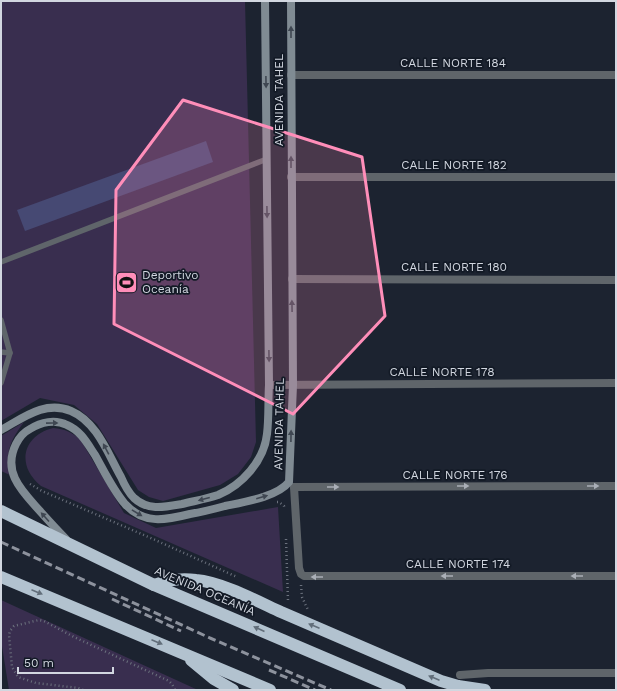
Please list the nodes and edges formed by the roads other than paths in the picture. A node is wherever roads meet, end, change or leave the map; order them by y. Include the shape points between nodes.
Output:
1 (265, 1) edge
2 (291, 1) edge
3 (291, 75) junction
4 (616, 75) edge
5 (267, 159) junction
6 (292, 177) junction
7 (616, 177) edge
8 (1, 262) edge
9 (292, 279) junction
10 (616, 280) edge
11 (1, 320) edge
12 (1, 352) edge
13 (10, 353) junction
14 (1, 383) edge
15 (616, 383) edge
16 (269, 385) junction
17 (293, 385) junction
18 (1, 430) edge
19 (292, 485) junction
20 (616, 486) edge
21 (1, 511) edge
22 (71, 546) junction
23 (301, 574) joint
24 (616, 576) edge
25 (1, 577) edge
26 (154, 585) junction
27 (181, 652) junction
28 (616, 673) edge
29 (460, 675) dead end
30 (233, 690) edge
31 (270, 690) edge
32 (400, 690) edge
33 (485, 690) edge

1 -> 5 street, AVENIDA TAHEL
3 -> 2 street, AVENIDA TAHEL
3 - 4 street, CALLE NORTE 184
6 -> 3 street, AVENIDA TAHEL
5 - 8 lane
5 -> 16 street, AVENIDA TAHEL
6 - 7 street, CALLE NORTE 182
6 - 9 street, AVENIDA TAHEL
9 - 10 street, CALLE NORTE 180
17 -> 9 street, AVENIDA TAHEL
11 - 13 lane
12 - 13 lane
13 - 14 lane
15 - 17 street, CALLE NORTE 178
16 - 17 street, CALLE NORTE 178
16 -> 18 street, AVENIDA TAHEL via 267,435 264,448 251,470 232,487 219,494 165,508 143,504 134,498 96,431 85,419 70,411 54,407 38,409
19 -> 17 street, AVENIDA TAHEL
19 -> 20 street, CALLE NORTE 176
22 -> 19 street, AVENIDA TAHEL via 20,489 14,478 11,463 13,450 19,438 28,429 40,424 66,424 78,430 126,505 149,519 166,520 241,503
19 - 23 street, AVENIDA TAHEL via 298,568
21 - 22 highway, AVENIDA OCEANÍA
22 - 26 highway, AVENIDA OCEANÍA
24 -> 23 street, CALLE NORTE 174 via 307,577
25 -> 27 highway
32 -> 26 highway, AVENIDA OCEANÍA
33 -> 26 highway via 441,681 209,582 182,579
27 - 30 highway via 214,679
27 - 31 highway
28 - 29 street

